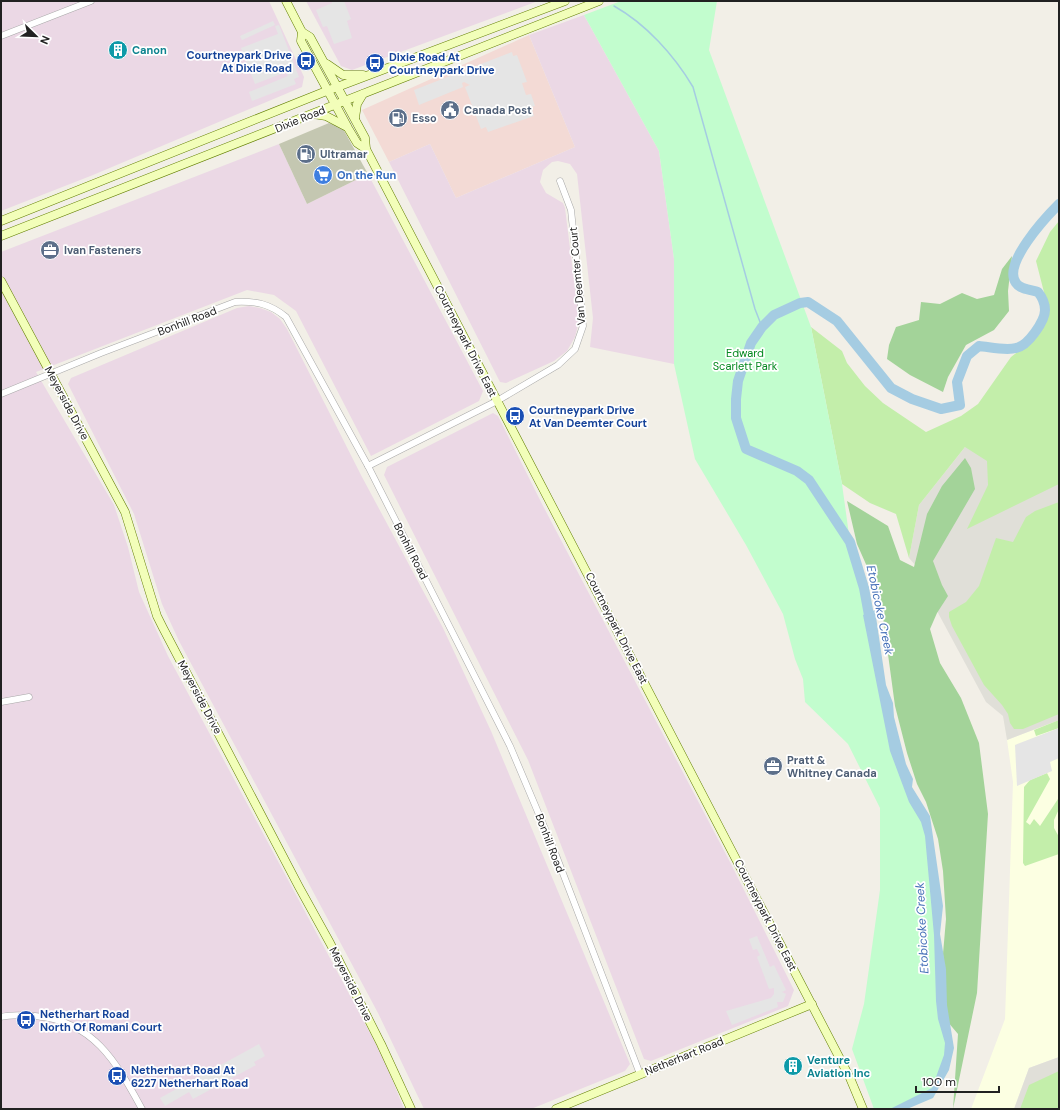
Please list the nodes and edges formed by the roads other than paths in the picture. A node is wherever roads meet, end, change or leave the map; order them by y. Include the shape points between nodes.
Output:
1 (91, 1) edge
2 (286, 1) edge
3 (565, 1) edge
4 (599, 1) edge
5 (583, 4) edge
6 (302, 32) junction
7 (1, 36) edge
8 (323, 61) junction
9 (319, 73) junction
10 (372, 75) junction
11 (337, 88) junction
12 (329, 90) junction
13 (363, 94) junction
14 (308, 99) junction
15 (345, 101) junction
16 (336, 105) junction
17 (313, 114) junction
18 (356, 121) junction
19 (348, 128) junction
20 (366, 149) junction
21 (560, 182) dead end
22 (2, 220) edge
23 (1, 236) edge
24 (1, 281) edge
25 (52, 375) junction
26 (1, 394) edge
27 (497, 401) junction
28 (368, 466) junction
29 (29, 697) dead end
30 (1, 702) edge
31 (812, 1004) junction
32 (1, 1017) edge
33 (640, 1074) junction
34 (142, 1109) edge
35 (411, 1109) edge
36 (556, 1109) edge
37 (863, 1109) edge

1 - 7 street
2 - 6 street, Courtneypark Drive East
3 - 10 street, Dixie Road
4 - 5 street, Dixie Road
5 - 13 street, Dixie Road
6 - 8 street, Courtneypark Drive East via 310,37
6 - 9 street, Courtneypark Drive East via 301,41
8 - 10 street via 343,75
8 - 11 street, Courtneypark Drive East
9 - 12 street, Courtneypark Drive East
9 - 14 street via 319,85
10 - 11 street, Dixie Road
11 - 12 street, Dixie Road
11 - 15 street, Courtneypark Drive East
12 - 14 street, Dixie Road
12 - 16 street, Courtneypark Drive East
13 - 15 street, Dixie Road
13 - 18 street via 355,109
14 - 22 street, Dixie Road
15 - 16 street, Dixie Road
15 - 18 street, Courtneypark Drive East
16 - 17 street, Dixie Road
16 - 19 street, Courtneypark Drive East
17 - 19 street via 326,116
17 - 23 street, Dixie Road
18 - 20 street, Courtneypark Drive East via 365,138
19 - 20 street, Courtneypark Drive East via 357,143
20 - 27 street, Courtneypark Drive East
21 - 27 street, Van Deemter Court via 571,210 583,326 580,338 575,349 558,365
24 - 25 street, Meyerside Drive
25 - 26 street, Bonhill Road
25 - 28 street, Bonhill Road via 101,353 235,302 263,303 286,317
25 - 35 street, Meyerside Drive via 125,512 157,616 330,943
27 - 28 street, Van Deemter Court
27 - 31 street, Courtneypark Drive East
28 - 33 street, Bonhill Road via 510,746 554,850
29 - 30 street
31 - 33 street, Netherhart Road
31 - 37 street, Courtneypark Drive East
32 - 34 street via 45,1017 65,1022 84,1033 115,1061
33 - 36 street, Netherhart Road

